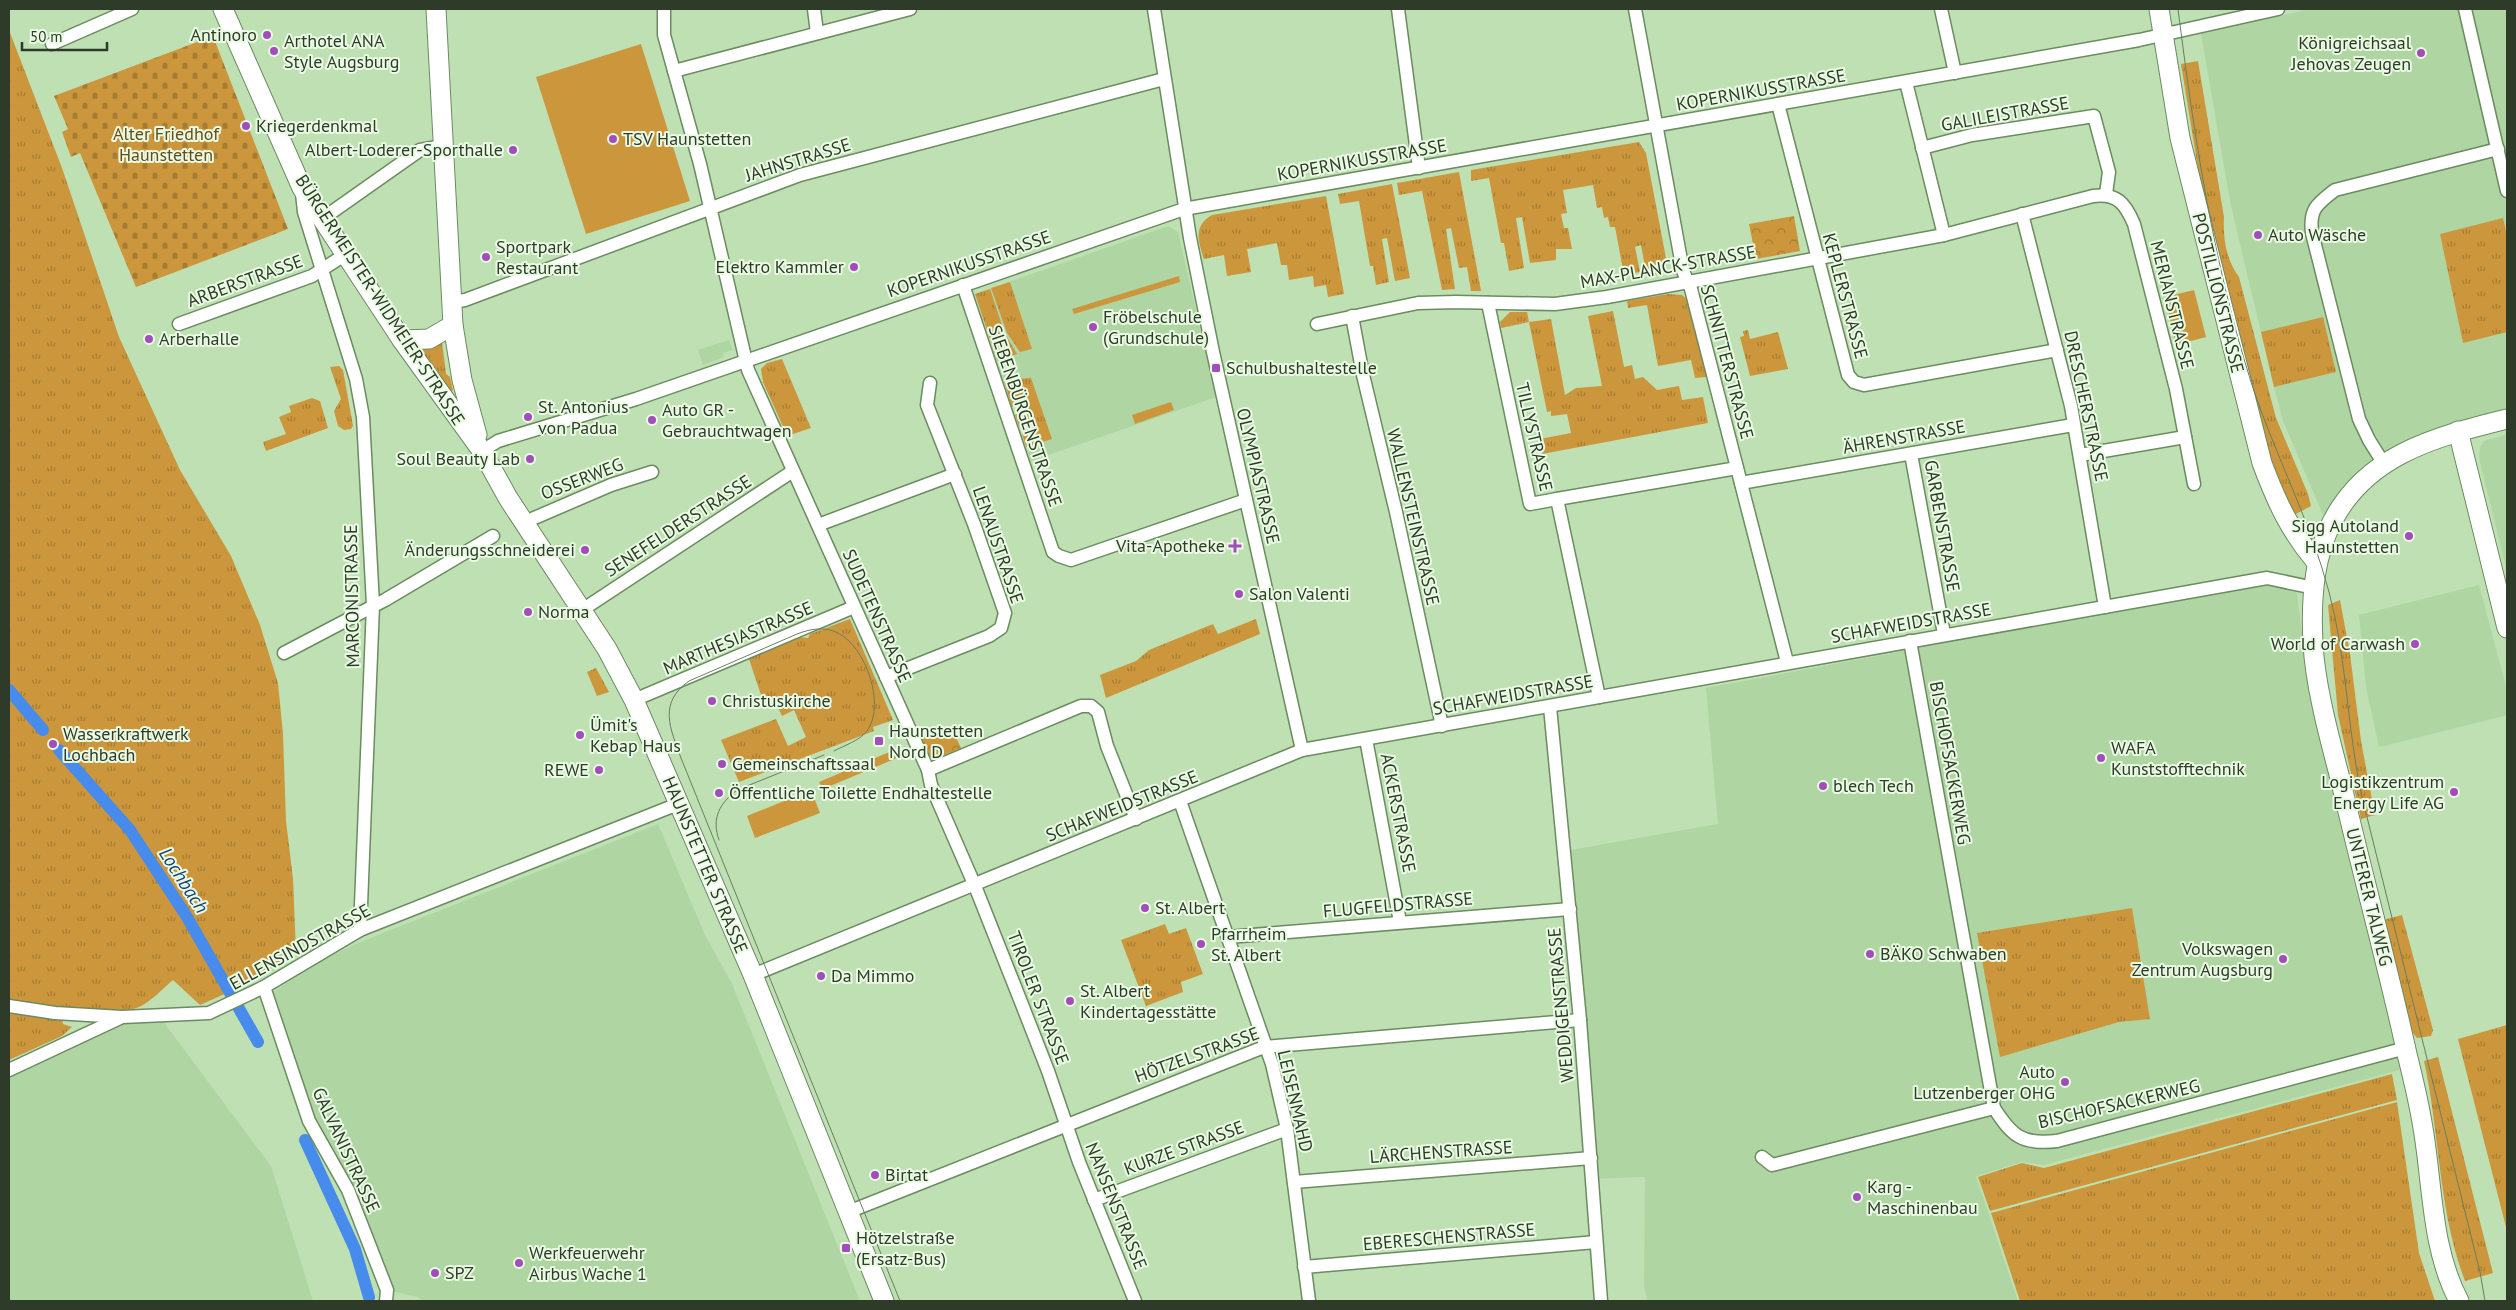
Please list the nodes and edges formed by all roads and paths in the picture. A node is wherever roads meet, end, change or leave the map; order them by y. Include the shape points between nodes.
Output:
1 (132, 9) edge
2 (223, 9) edge
3 (436, 9) edge
4 (664, 9) edge
5 (814, 9) edge
6 (910, 9) edge
7 (1154, 9) edge
8 (1398, 9) edge
9 (1636, 9) edge
10 (1941, 9) edge
11 (2160, 9) edge
12 (2278, 9) edge
13 (2465, 9) edge
14 (817, 33) junction
15 (2162, 34) junction
16 (52, 44) dead end
17 (674, 70) junction
18 (1955, 73) junction
19 (1164, 79) junction
20 (1906, 82) junction
21 (1778, 104) junction
22 (1657, 126) junction
23 (443, 146) junction
24 (1922, 148) junction
25 (2498, 149) junction
26 (1419, 168) junction
27 (302, 188) junction
28 (2507, 191) edge
29 (2106, 194) junction
30 (711, 207) junction
31 (1184, 210) junction
32 (2022, 214) junction
33 (322, 218) junction
34 (1944, 235) junction
35 (346, 254) junction
36 (1816, 258) junction
37 (322, 268) junction
38 (1687, 280) junction
39 (963, 285) junction
40 (452, 302) junction
41 (1488, 303) junction
42 (1352, 316) junction
43 (179, 324) dead end
44 (1318, 324) dead end
45 (453, 325) junction
46 (402, 340) junction
47 (2057, 350) junction
48 (746, 361) junction
49 (930, 383) dead end
50 (2507, 419) edge
51 (2074, 425) junction
52 (2458, 431) junction
53 (2185, 437) junction
54 (482, 451) junction
55 (1911, 454) junction
56 (2080, 455) junction
57 (2384, 464) junction
58 (1737, 468) junction
59 (793, 471) junction
60 (652, 472) dead end
61 (955, 474) junction
62 (1741, 484) junction
63 (2194, 484) dead end
64 (1557, 499) junction
65 (1246, 500) junction
66 (525, 522) junction
67 (818, 526) junction
68 (493, 536) dead end
69 (2317, 563) junction
70 (2314, 588) junction
71 (373, 604) junction
72 (854, 607) junction
73 (2105, 607) junction
74 (582, 610) junction
75 (2507, 628) edge
76 (1944, 634) junction
77 (1910, 641) junction
78 (284, 653) dead end
79 (1787, 662) junction
80 (886, 676) junction
81 (1599, 697) junction
82 (634, 700) junction
83 (1550, 707) junction
84 (1442, 726) junction
85 (1366, 739) junction
86 (1302, 750) junction
87 (928, 770) junction
88 (1180, 801) junction
89 (678, 804) junction
90 (1136, 819) junction
91 (975, 886) junction
92 (1570, 909) junction
93 (1400, 922) junction
94 (360, 930) junction
95 (1228, 937) junction
96 (753, 975) junction
97 (264, 987) junction
98 (9, 1006) edge
99 (122, 1017) junction
100 (1580, 1020) junction
101 (1264, 1047) junction
102 (2406, 1048) junction
103 (9, 1070) edge
104 (1994, 1108) junction
105 (1066, 1124) junction
106 (1287, 1129) junction
107 (1762, 1157) dead end
108 (1591, 1158) junction
109 (1294, 1182) junction
110 (1094, 1200) junction
111 (848, 1212) junction
112 (1596, 1242) junction
113 (1304, 1267) junction
114 (386, 1300) edge
115 (884, 1301) edge
116 (1135, 1301) edge
117 (1309, 1301) edge
118 (1601, 1301) edge
119 (2459, 1301) edge

1 - 16 street
2 - 27 street, BÜRGERMEISTER-WIDMEIER-STRASSE
3 - 23 street
4 - 17 street, SUDETENSTRASSE via 664,35
5 - 14 street
6 - 14 street
7 - 19 street, OLYMPIASTRASSE
8 - 26 street
9 - 22 street, SCHNITTERSTRASSE
10 - 18 street
11 - 15 street, POSTILLIONSTRASSE
12 - 15 street, KOPERNIKUSSTRASSE
13 - 25 street
14 - 17 street
15 - 18 street, KOPERNIKUSSTRASSE
15 - 69 street, POSTILLIONSTRASSE via 2180,138 2262,463 2297,539
17 - 30 street, SUDETENSTRASSE
18 - 20 street, KOPERNIKUSSTRASSE
19 - 30 street, JAHNSTRASSE via 800,175
19 - 31 street, OLYMPIASTRASSE
20 - 21 street, KOPERNIKUSSTRASSE
20 - 24 street, GALILEISTRASSE
21 - 22 street, KOPERNIKUSSTRASSE
21 - 36 street, KEPLERSTRASSE
22 - 26 street, KOPERNIKUSSTRASSE
22 - 38 street, SCHNITTERSTRASSE
23 - 33 street via 420,150
23 - 40 street
24 - 29 street, GALILEISTRASSE via 1972,135 2094,116 2109,172
24 - 34 street, GALILEISTRASSE
25 - 28 street
25 - 57 street via 2335,190 2315,208 2312,233 2359,419
26 - 31 street, KOPERNIKUSSTRASSE
27 - 33 street, BÜRGERMEISTER-WIDMEIER-STRASSE
27 - 37 street, MARCONISTRASSE via 304,212
29 - 32 street
29 - 53 street, MERIANSTRASSE via 2126,207 2134,224
30 - 40 street, JAHNSTRASSE via 466,300
30 - 48 street, SUDETENSTRASSE
31 - 39 street, KOPERNIKUSSTRASSE
31 - 65 street, OLYMPIASTRASSE
32 - 34 street, MAX-PLANCK-STRASSE
32 - 47 street, DRESCHERSTRASSE
33 - 35 street, BÜRGERMEISTER-WIDMEIER-STRASSE
34 - 36 street, MAX-PLANCK-STRASSE
35 - 37 street
35 - 46 street, BÜRGERMEISTER-WIDMEIER-STRASSE
36 - 38 street, MAX-PLANCK-STRASSE
36 - 47 street, KEPLERSTRASSE via 1848,375 1854,382 1864,385
37 - 43 street, ARBERSTRASSE via 312,276
37 - 71 street, MARCONISTRASSE via 360,398
38 - 41 street, MAX-PLANCK-STRASSE via 1555,304
38 - 58 street, SCHNITTERSTRASSE via 1692,289
39 - 48 street, KOPERNIKUSSTRASSE
39 - 65 street, SIEBENBÜRGENSTRASSE via 1053,552 1071,560
40 - 45 street
41 - 42 street, MAX-PLANCK-STRASSE via 1418,303
41 - 64 street, TILLYSTRASSE via 1530,504
42 - 44 street, MAX-PLANCK-STRASSE
42 - 84 street, WALLENSTEINSTRASSE
45 - 46 street via 429,339
45 - 54 street via 462,380
46 - 54 street, BÜRGERMEISTER-WIDMEIER-STRASSE
47 - 51 street, DRESCHERSTRASSE
48 - 54 street, KOPERNIKUSSTRASSE via 498,441
48 - 59 street, SUDETENSTRASSE
49 - 61 street, LENAUSTRASSE via 928,405
50 - 52 street, UNTERER TALWEG
51 - 55 street, ÄHRENSTRASSE
51 - 56 street, DRESCHERSTRASSE
52 - 57 street, UNTERER TALWEG via 2414,447
52 - 75 street
53 - 56 street
53 - 63 street, MERIANSTRASSE
54 - 66 street, HAUNSTETTER STRASSE
55 - 62 street, ÄHRENSTRASSE
55 - 76 street, GARBENSTRASSE
56 - 73 street, DRESCHERSTRASSE
57 - 69 street, UNTERER TALWEG via 2355,487 2338,510
58 - 62 street, SCHNITTERSTRASSE
58 - 64 street
59 - 67 street, SUDETENSTRASSE
59 - 74 street, SENEFELDERSTRASSE
60 - 66 street, OSSERWEG
61 - 67 street
61 - 80 street, LENAUSTRASSE via 1004,613 1002,628
62 - 79 street, SCHNITTERSTRASSE
64 - 81 street, TILLYSTRASSE
65 - 86 street, OLYMPIASTRASSE
66 - 74 street, HAUNSTETTER STRASSE
67 - 72 street, SUDETENSTRASSE
68 - 71 street
69 - 70 street, UNTERER TALWEG
70 - 73 street, SCHAFWEIDSTRASSE via 2267,578
70 - 102 street, UNTERER TALWEG via 2312,644 2325,714
71 - 78 street
71 - 94 street, MARCONISTRASSE
72 - 80 street, SUDETENSTRASSE
72 - 82 street, MARTHESIASTRASSE
73 - 76 street, SCHAFWEIDSTRASSE
74 - 82 street, HAUNSTETTER STRASSE via 608,649
76 - 77 street, SCHAFWEIDSTRASSE
77 - 79 street, SCHAFWEIDSTRASSE
77 - 104 street, BISCHOFSACKERWEG
79 - 81 street, SCHAFWEIDSTRASSE
80 - 87 street, SUDETENSTRASSE
81 - 83 street, SCHAFWEIDSTRASSE
82 - 89 street, HAUNSTETTER STRASSE
83 - 84 street, SCHAFWEIDSTRASSE
83 - 92 street, WEDDIGENSTRASSE
84 - 85 street, SCHAFWEIDSTRASSE
85 - 86 street, SCHAFWEIDSTRASSE
85 - 93 street, ACKERSTRASSE
86 - 88 street, SCHAFWEIDSTRASSE
87 - 90 street via 1075,709 1091,706 1098,712 1107,746
87 - 91 street, SUDETENSTRASSE via 931,785
88 - 90 street, SCHAFWEIDSTRASSE
88 - 95 street, LEISENMAHD
89 - 94 street, ELLENSINDSTRASSE
89 - 96 street, HAUNSTETTER STRASSE
90 - 91 street, SCHAFWEIDSTRASSE
91 - 96 street, SCHAFWEIDSTRASSE
91 - 105 street, TIROLER STRASSE
92 - 93 street, FLUGFELDSTRASSE
92 - 100 street, WEDDIGENSTRASSE
93 - 95 street, FLUGFELDSTRASSE
94 - 97 street, ELLENSINDSTRASSE
95 - 101 street, LEISENMAHD
96 - 111 street, HAUNSTETTER STRASSE
97 - 99 street, ELLENSINDSTRASSE via 209,1013
97 - 114 street, GALVANISTRASSE via 309,1121 348,1190 387,1290
98 - 99 street, ELLENSINDSTRASSE
99 - 103 street
100 - 101 street, HÖTZELSTRASSE
100 - 108 street, WEDDIGENSTRASSE
101 - 105 street, HÖTZELSTRASSE
101 - 106 street, LEISENMAHD via 1272,1064
102 - 104 street, BISCHOFSACKERWEG via 2057,1141 2027,1142 2008,1130
102 - 119 street, UNTERER TALWEG via 2423,1128 2443,1260
104 - 107 street via 1772,1165
105 - 110 street, NANSENSTRASSE
105 - 111 street, HÖTZELSTRASSE
106 - 109 street, LEISENMAHD
106 - 110 street, KURZE STRASSE
108 - 109 street, LÄRCHENSTRASSE
108 - 112 street, WEDDIGENSTRASSE
109 - 113 street, LEISENMAHD
110 - 116 street, NANSENSTRASSE
111 - 115 street, HAUNSTETTER STRASSE
112 - 113 street, EBERESCHENSTRASSE
112 - 118 street, WEDDIGENSTRASSE
113 - 117 street, LEISENMAHD

